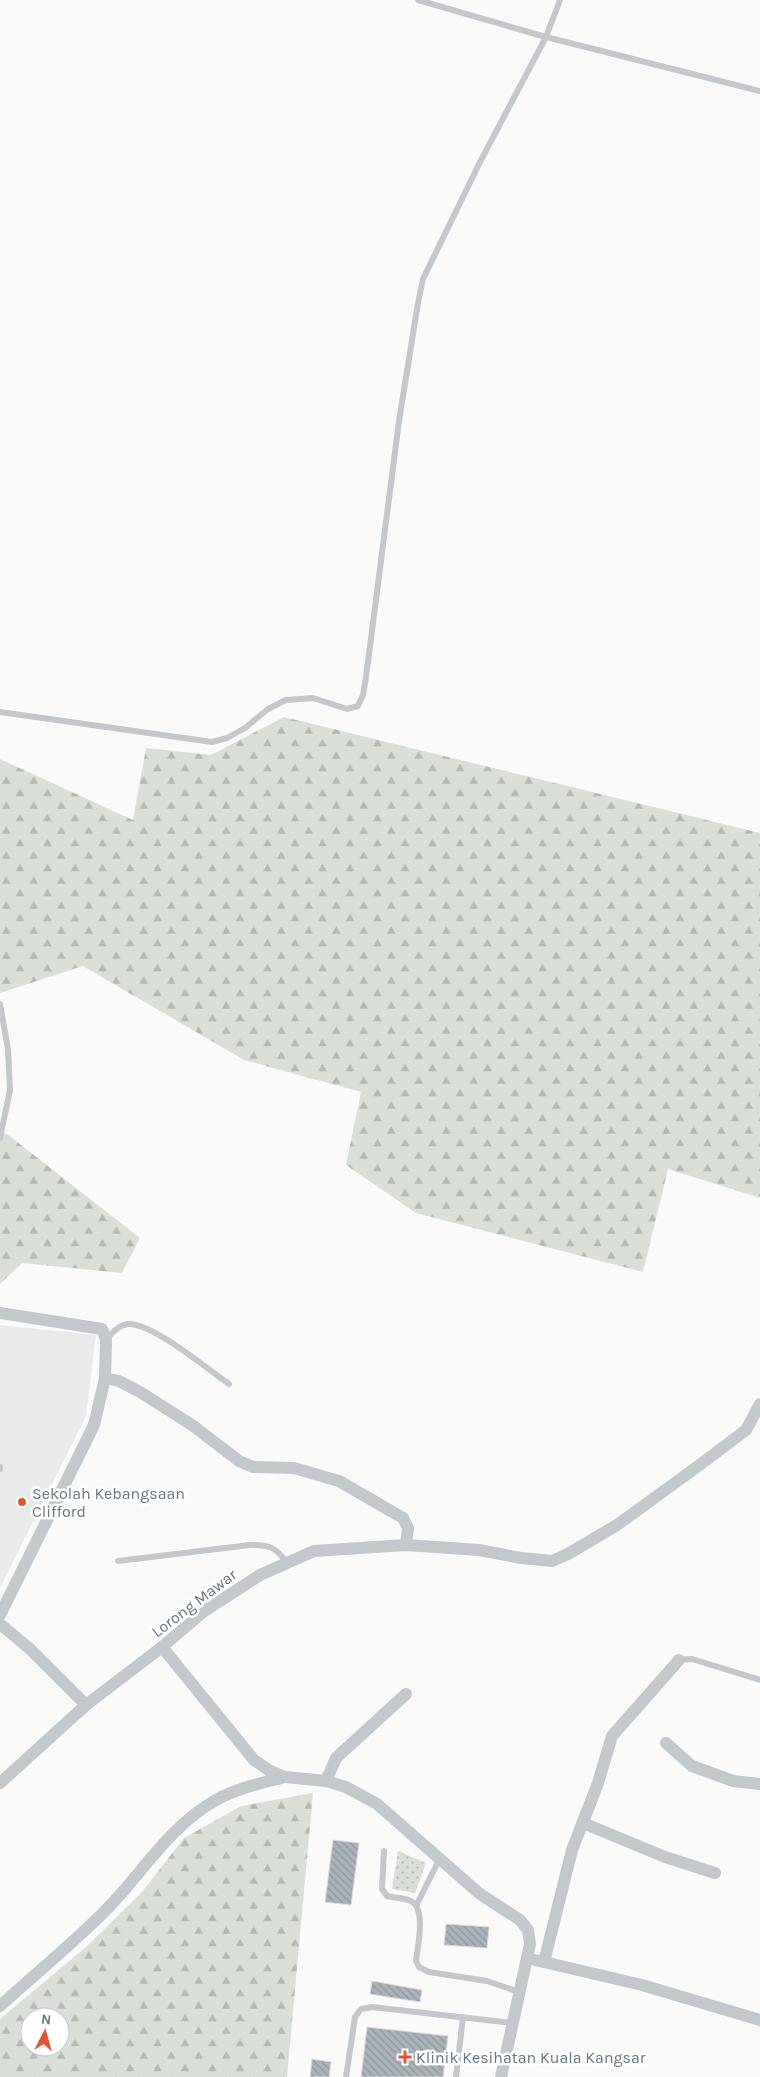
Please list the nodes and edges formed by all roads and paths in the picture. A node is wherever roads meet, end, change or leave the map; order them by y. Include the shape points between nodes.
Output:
1 (418, 0) edge
2 (560, 0) edge
3 (546, 37) junction
4 (760, 91) edge
5 (0, 712) edge
6 (0, 1004) edge
7 (0, 1138) edge
8 (0, 1313) edge
9 (106, 1339) junction
10 (104, 1378) junction
11 (229, 1384) dead end
12 (760, 1404) edge
13 (406, 1545) junction
14 (118, 1562) dead end
15 (286, 1563) junction
16 (0, 1615) edge
17 (0, 1624) edge
18 (162, 1647) junction
19 (679, 1660) joint
20 (760, 1680) edge
21 (406, 1694) dead end
22 (86, 1705) junction
23 (666, 1743) dead end
24 (285, 1776) junction
25 (326, 1781) junction
26 (0, 1783) edge
27 (760, 1784) edge
28 (583, 1823) junction
29 (384, 1851) dead end
30 (440, 1858) junction
31 (715, 1873) dead end
32 (417, 1904) junction
33 (527, 1958) junction
34 (544, 1962) junction
35 (519, 1992) junction
36 (0, 2006) edge
37 (463, 2017) junction
38 (760, 2020) edge
39 (512, 2023) junction
40 (346, 2077) edge
41 (456, 2077) edge
42 (501, 2077) edge

1 - 3 lane
2 - 3 lane
3 - 4 lane
3 - 5 lane via 423,280 399,421 364,686 358,706 347,709 313,698 286,700 268,709 245,728 212,742
6 - 7 lane via 8,1049 10,1090
8 - 9 street via 102,1329
9 - 10 street
9 - 11 lane via 117,1328 127,1324 140,1326 159,1335
10 - 13 street via 119,1381 140,1392 192,1425 239,1461 253,1467 294,1468 339,1481 403,1518 408,1528
10 - 16 street via 94,1425
12 - 13 street, Lorong Mawar via 746,1430 617,1525 552,1561 479,1550
13 - 15 street, Lorong Mawar via 314,1550
14 - 15 lane via 266,1546 278,1550
15 - 18 street, Lorong Mawar via 260,1575 203,1612
17 - 22 street
18 - 22 street, Lorong Mawar
18 - 24 street via 254,1760
19 - 20 lane via 692,1659
19 - 28 street via 612,1736
21 - 25 street via 336,1758
22 - 26 street, Lorong Mawar
23 - 27 street via 692,1766 733,1781
24 - 25 street
24 - 36 street via 226,1796 191,1816 160,1846 105,1911
25 - 30 street via 377,1804
28 - 31 street via 665,1857
28 - 34 street via 572,1850
29 - 32 lane via 382,1889 387,1896
30 - 32 lane
30 - 33 street via 480,1894 520,1920 528,1930
32 - 35 lane via 420,1912 416,1960 419,1967 429,1972 487,1981
33 - 34 street
33 - 35 street
34 - 38 street via 642,1984
35 - 39 street
37 - 39 lane
37 - 40 lane via 372,2007 361,2009 352,2028
37 - 41 lane
39 - 42 street

